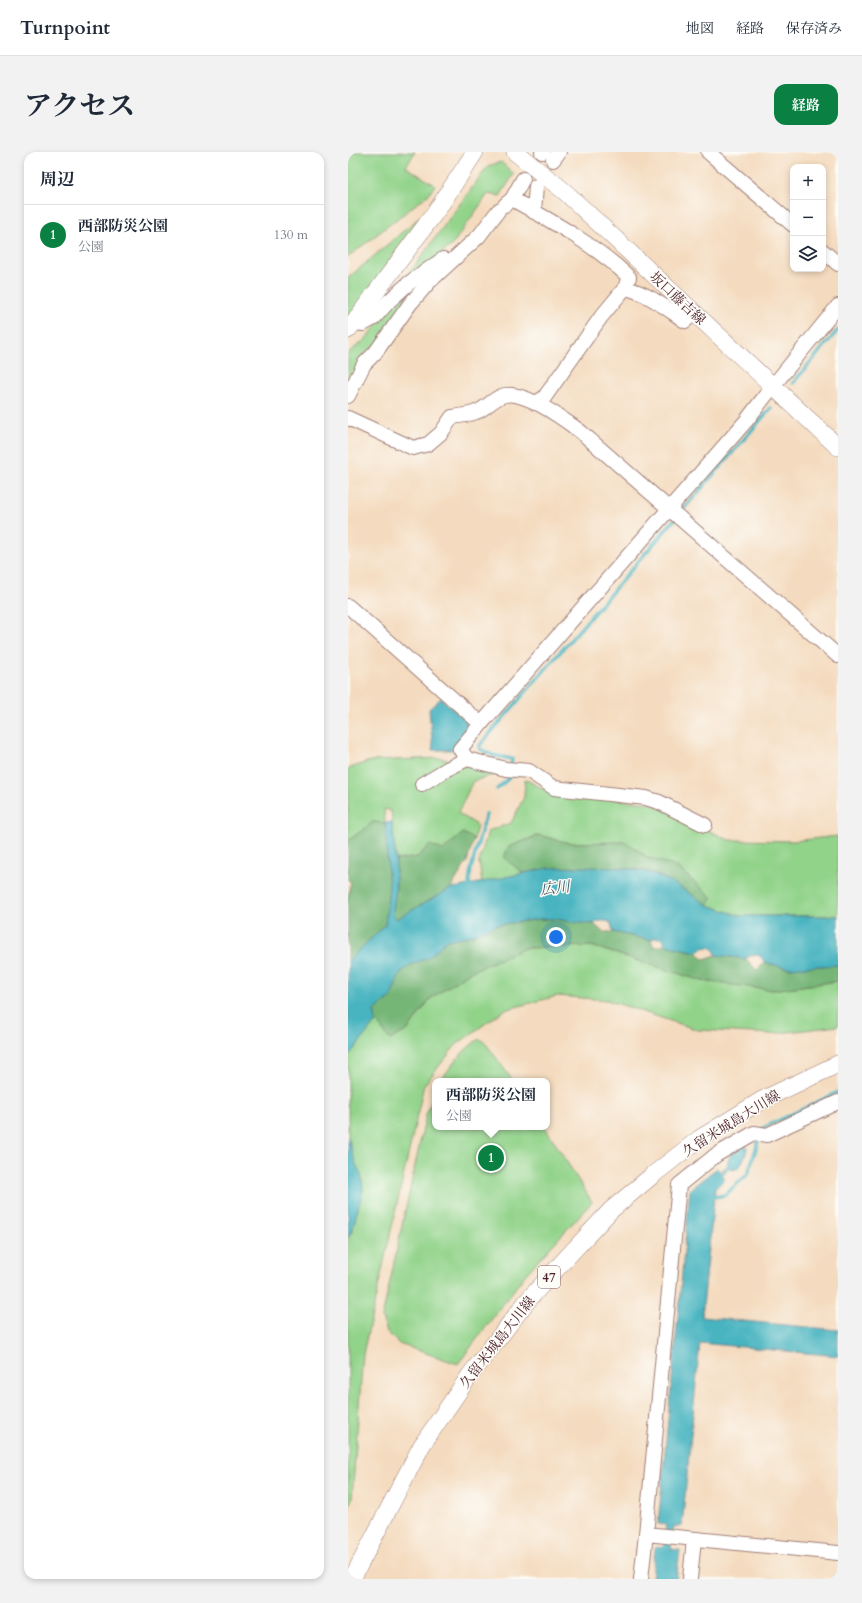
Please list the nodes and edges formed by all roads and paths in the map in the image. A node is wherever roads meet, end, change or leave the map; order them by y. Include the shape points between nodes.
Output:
1 (475, 152) edge
2 (515, 152) edge
3 (708, 152) edge
4 (522, 179) dead end
5 (536, 186) dead end
6 (512, 199) junction
7 (498, 211) junction
8 (534, 212) junction
9 (790, 222) edge
10 (826, 254) edge
11 (838, 264) edge
12 (625, 288) junction
13 (838, 306) edge
14 (694, 313) junction
15 (350, 326) edge
16 (773, 386) junction
17 (348, 396) edge
18 (535, 403) junction
19 (348, 418) edge
20 (838, 447) edge
21 (670, 510) junction
22 (348, 606) edge
23 (838, 656) edge
24 (481, 724) junction
25 (467, 759) junction
26 (422, 784) dead end
27 (705, 825) dead end
28 (838, 1064) edge
29 (838, 1102) edge
30 (646, 1534) junction
31 (694, 1539) junction
32 (838, 1553) edge
33 (352, 1579) edge
34 (641, 1579) edge
35 (690, 1579) edge

1 - 15 main road via 437,210
2 - 14 main road, 坂口藤吉線 via 564,191
3 - 9 street
4 - 6 street
5 - 8 street
6 - 7 street
6 - 8 street
7 - 15 street via 454,250 389,300 374,318
7 - 17 street via 479,236 430,281 410,304 375,353 364,364
8 - 12 street via 566,230 620,268 629,277
10 - 11 street
12 - 14 street via 638,291 685,321
12 - 18 street via 601,317 544,398
13 - 16 street
14 - 16 main road, 坂口藤吉線
16 - 20 main road, 坂口藤吉線
16 - 21 street
18 - 19 street via 518,395 504,395 477,412 452,417 441,433 428,444 413,448
18 - 21 street via 555,413 581,432
21 - 23 street
21 - 24 street
22 - 24 street
24 - 25 street via 460,749
25 - 26 street
25 - 27 street via 511,770 529,771 554,788 652,800
28 - 33 main road, 久留米城島大川線 / 47 via 762,1100 699,1140 611,1210 571,1252 528,1300 470,1375 422,1445
29 - 30 street via 767,1135 754,1133 716,1155 678,1185
30 - 31 street
30 - 34 street
31 - 32 street
31 - 35 street

